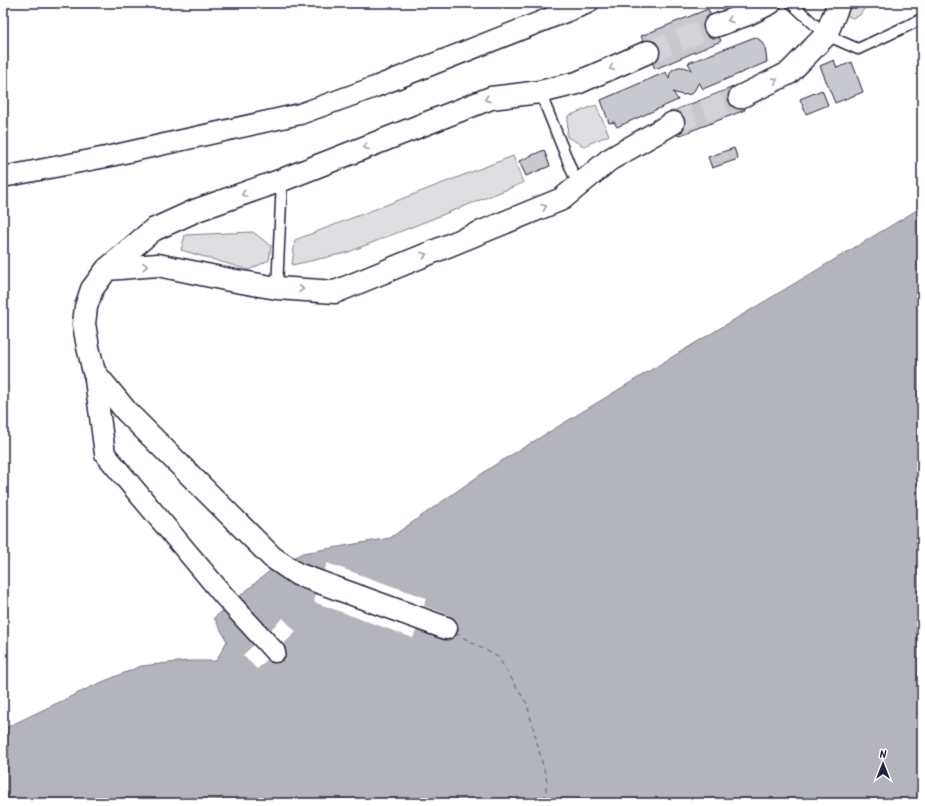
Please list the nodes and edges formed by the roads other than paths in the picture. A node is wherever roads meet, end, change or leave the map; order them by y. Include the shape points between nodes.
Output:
1 (588, 3) edge
2 (770, 3) edge
3 (791, 3) edge
4 (839, 3) edge
5 (922, 19) edge
6 (715, 26) tunnel mouth
7 (826, 35) junction
8 (648, 52) tunnel mouth
9 (540, 92) junction
10 (740, 97) tunnel mouth
11 (673, 123) tunnel mouth
12 (3, 177) edge
13 (282, 180) junction
14 (578, 186) junction
15 (107, 269) junction
16 (277, 288) junction
17 (94, 372) junction
18 (446, 628) dead end
19 (275, 652) dead end

1 - 12 street via 300,114
2 -> 6 street
3 - 7 lane
4 - 7 street
5 - 7 lane via 858,49
10 -> 7 street via 789,73
8 -> 9 street via 577,83
9 -> 13 street via 491,98
9 - 14 lane
11 - 14 street via 609,160
13 -> 15 street via 197,210 153,230
13 - 16 lane
16 -> 14 street via 335,292 562,199
15 -> 16 street via 158,265
15 - 17 street via 92,289 86,308 84,324
17 - 18 street via 127,412 272,557 297,574
17 - 19 street via 104,454

